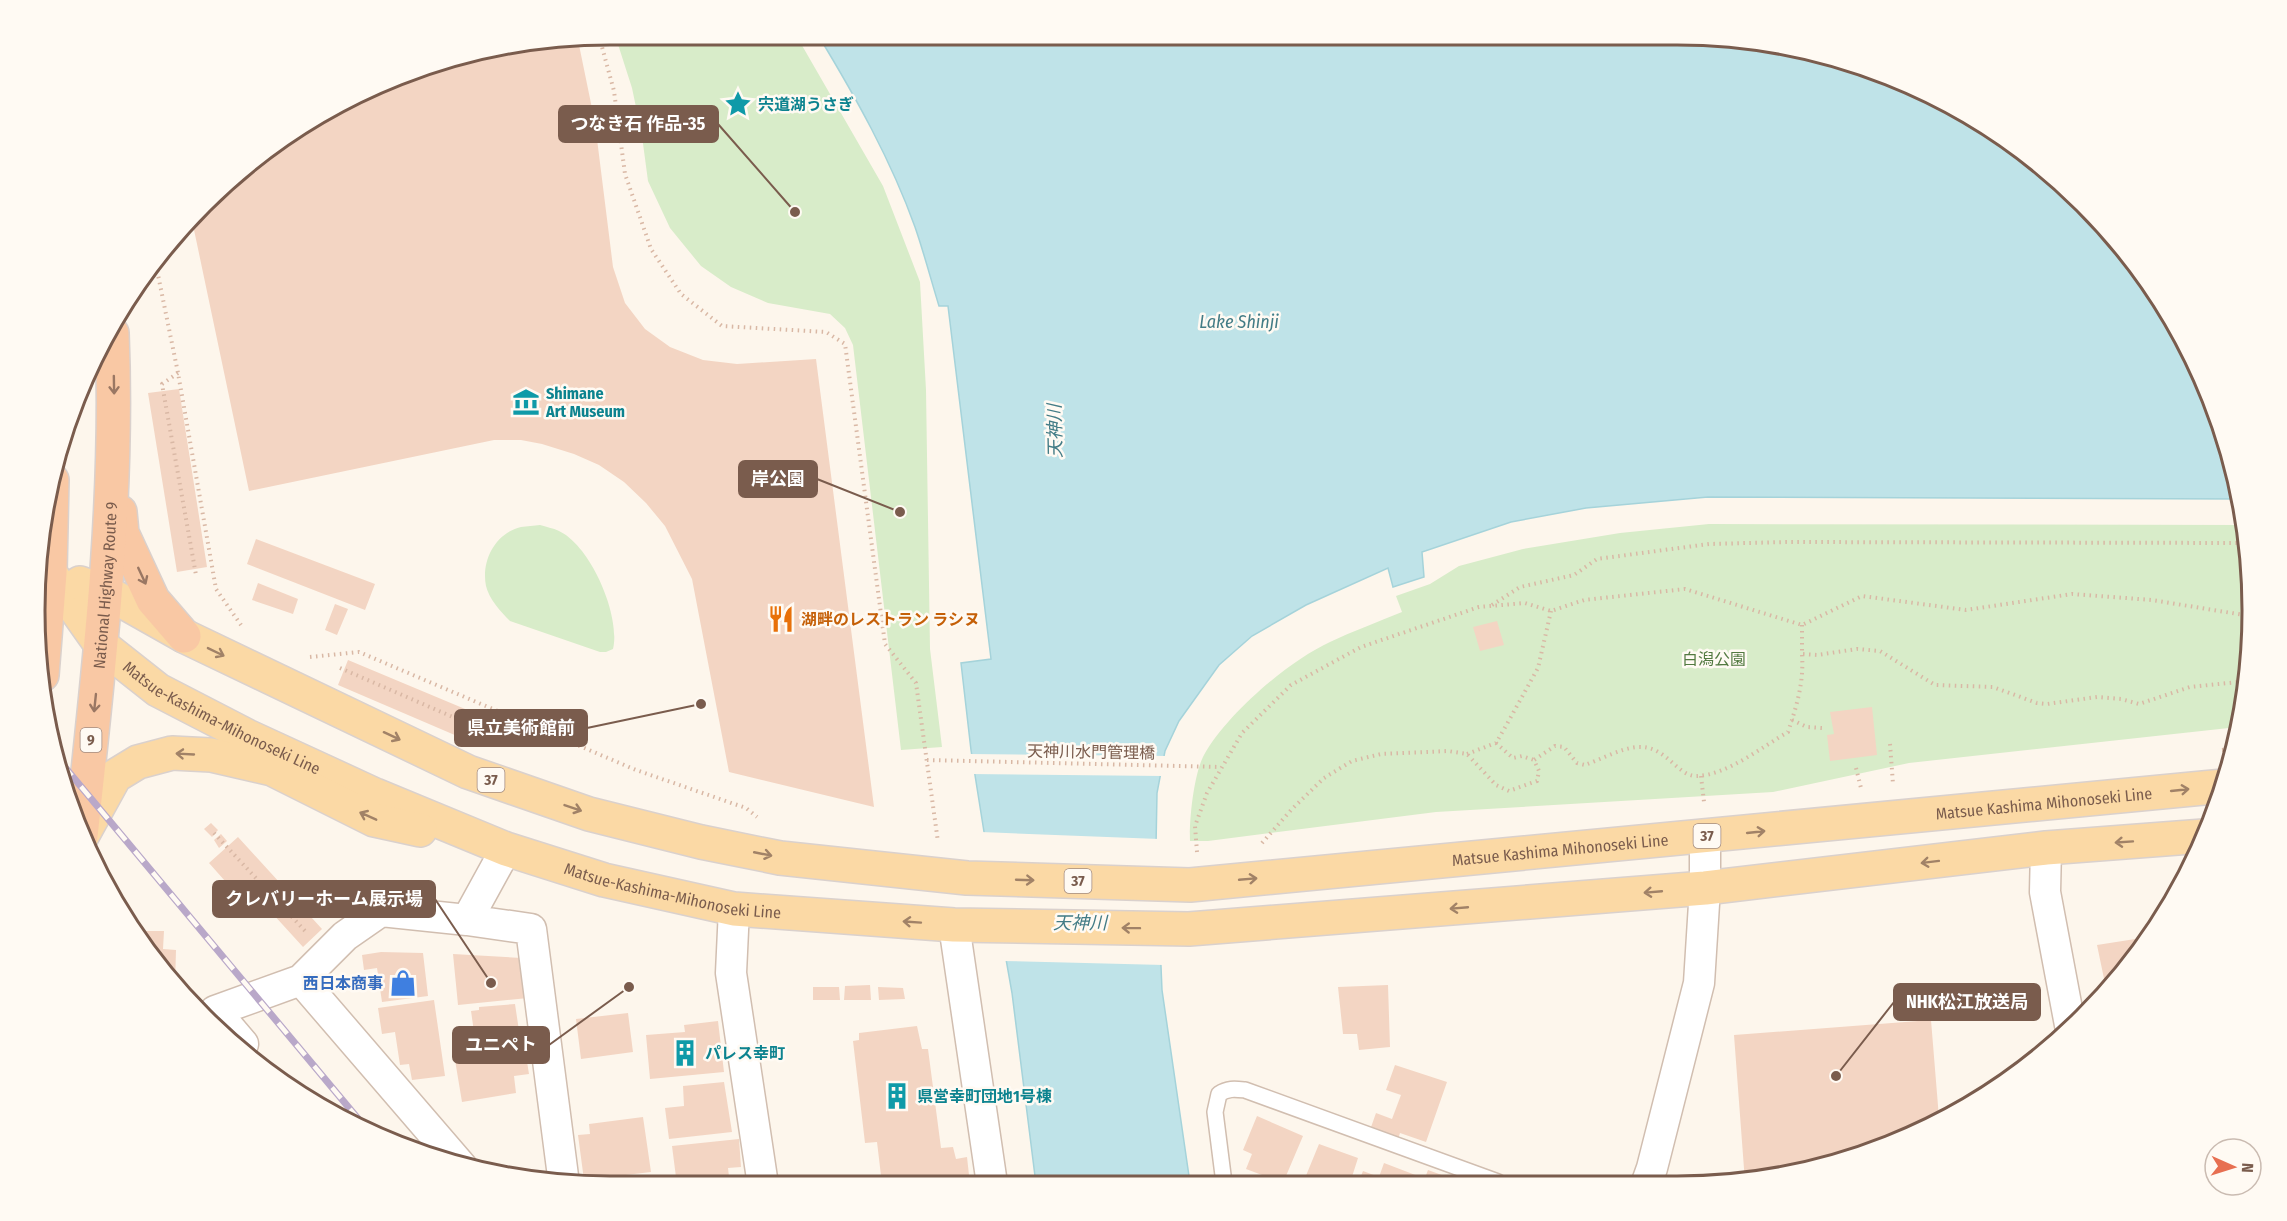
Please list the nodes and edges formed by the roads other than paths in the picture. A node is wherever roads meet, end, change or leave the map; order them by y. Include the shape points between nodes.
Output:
1 (113, 343) edge
2 (114, 438) junction
3 (51, 531) edge
4 (50, 573) junction
5 (106, 592) junction
6 (46, 630) edge
7 (184, 636) junction
8 (101, 645) junction
9 (2214, 787) edge
10 (83, 814) edge
11 (1706, 824) junction
12 (87, 825) edge
13 (2195, 837) edge
14 (2046, 848) junction
15 (506, 849) junction
16 (1705, 888) junction
17 (734, 909) junction
18 (468, 920) junction
19 (954, 924) junction
20 (301, 980) junction
21 (213, 1012) edge
22 (2069, 1017) edge
23 (449, 1152) edge
24 (563, 1174) edge
25 (762, 1176) edge
26 (991, 1176) edge
27 (1223, 1176) edge
28 (1482, 1176) edge
29 (1651, 1176) edge

1 -> 2 highway, National Highway Route 9 / 9
2 - 5 highway, National Highway Route 9 / 9
2 -> 7 highway via 122,533 153,600
3 - 4 highway
4 - 5 main road, 37
4 - 6 highway
4 - 8 main road, Matsue-Kashima-Mihonoseki Line
5 - 7 main road, 37
5 - 8 highway, National Highway Route 9 / 9
7 -> 11 main road, Matsue Kashima Mihonoseki Line / 37 via 468,772 589,814 780,858 967,878 1190,885
8 -> 10 highway, National Highway Route 9 / 9
8 - 15 main road, Matsue-Kashima-Mihonoseki Line via 158,690 227,726 375,795
11 -> 9 main road, Matsue Kashima Mihonoseki Line / 37
11 - 16 street
15 -> 12 main road via 374,820 272,769 211,755 172,753 138,762 115,776
13 -> 14 main road
14 -> 16 main road
14 - 22 street via 2045,892
15 - 17 main road, Matsue-Kashima-Mihonoseki Line via 604,880
15 - 18 street
16 -> 19 main road, Matsue-Kashima-Mihonoseki Line via 1189,929
16 - 29 street via 1699,983
19 -> 17 main road, Matsue-Kashima-Mihonoseki Line
17 - 25 street via 731,973
18 - 20 street via 381,911 345,936
18 - 24 street via 531,929
19 - 26 street
20 - 21 street
20 - 23 street
27 - 28 lane via 1215,1112 1219,1094 1234,1089

